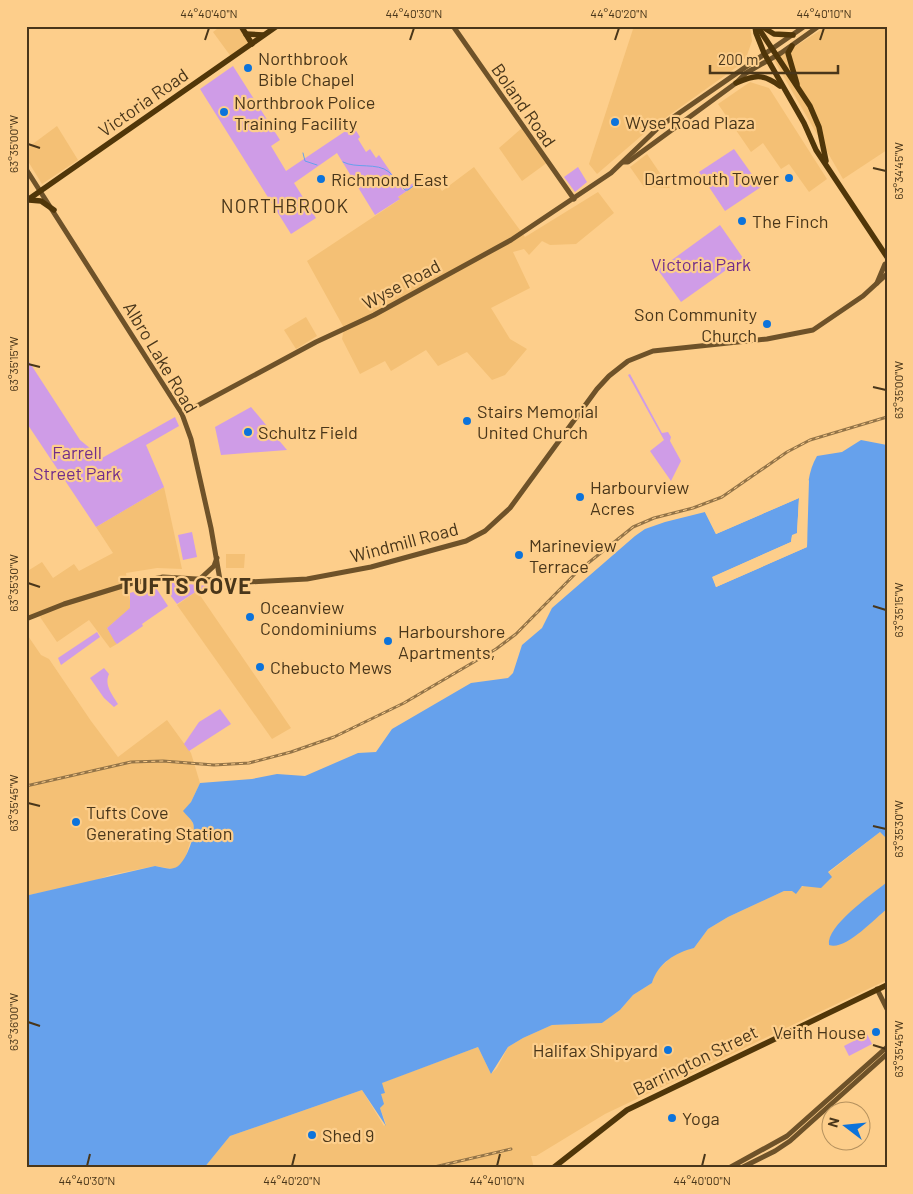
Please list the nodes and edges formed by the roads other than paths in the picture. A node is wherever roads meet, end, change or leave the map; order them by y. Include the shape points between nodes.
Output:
1 (241, 26) edge
2 (278, 26) edge
3 (452, 26) edge
4 (756, 26) edge
5 (761, 26) edge
6 (805, 26) edge
7 (819, 26) edge
8 (268, 33) junction
9 (246, 34) junction
10 (793, 35) junction
11 (252, 44) junction
12 (792, 46) junction
13 (772, 49) junction
14 (766, 56) junction
15 (776, 56) junction
16 (736, 83) junction
17 (797, 86) junction
18 (783, 88) junction
19 (624, 162) junction
20 (828, 168) junction
21 (26, 169) edge
22 (41, 191) junction
23 (574, 199) junction
24 (27, 201) edge
25 (54, 210) junction
26 (887, 257) edge
27 (885, 264) dead end
28 (887, 274) edge
29 (875, 286) junction
30 (182, 414) junction
31 (218, 558) junction
32 (199, 579) junction
33 (220, 580) junction
34 (26, 619) edge
35 (887, 985) edge
36 (877, 989) junction
37 (887, 1009) edge
38 (887, 1047) edge
39 (887, 1054) edge
40 (554, 1168) edge
41 (729, 1168) edge
42 (741, 1168) edge

1 - 9 main road
2 - 8 main road, Victoria Road
3 - 23 main road, Boland Road
4 - 13 main road
4 - 14 main road via 756,34
5 - 10 main road via 774,34
6 - 10 main road, Wyse Road
7 - 12 main road, Wyse Road
8 - 9 main road via 260,36
8 - 11 main road, Victoria Road
9 - 11 main road
10 - 13 main road, Wyse Road
11 - 22 main road, Victoria Road
12 - 15 main road, Wyse Road
12 - 17 main road via 788,54
13 - 14 main road, Wyse Road
13 - 15 main road
14 - 15 main road, Wyse Road
14 - 16 main road, Wyse Road
14 - 18 main road
14 - 19 main road, Wyse Road via 655,131 624,158
15 - 17 main road
16 - 18 main road via 756,76
16 - 19 main road, Wyse Road
17 - 20 main road via 815,116
18 - 20 main road
19 - 23 main road, Wyse Road
20 - 26 main road
21 - 22 main road, Albro Lake Road
22 - 24 main road, Victoria Road
22 - 25 main road, Albro Lake Road
23 - 30 main road, Wyse Road via 482,257
24 - 25 main road via 41,201
25 - 30 main road, Albro Lake Road
27 - 29 main road, Windmill Road
28 - 29 main road, Windmill Road
29 - 33 main road, Windmill Road via 821,326 809,331 767,339 654,351 628,362 597,389 510,508 485,531 466,541 320,577 270,582
30 - 31 main road, Albro Lake Road via 191,439
31 - 32 main road via 207,574
31 - 33 main road, Albro Lake Road
32 - 33 main road, Windmill Road
32 - 34 main road, Windmill Road via 164,578 129,584
35 - 36 main road, Barrington Street
36 - 37 main road
36 - 40 main road, Barrington Street via 626,1110
38 - 41 main road via 787,1136
39 - 42 main road via 790,1141

